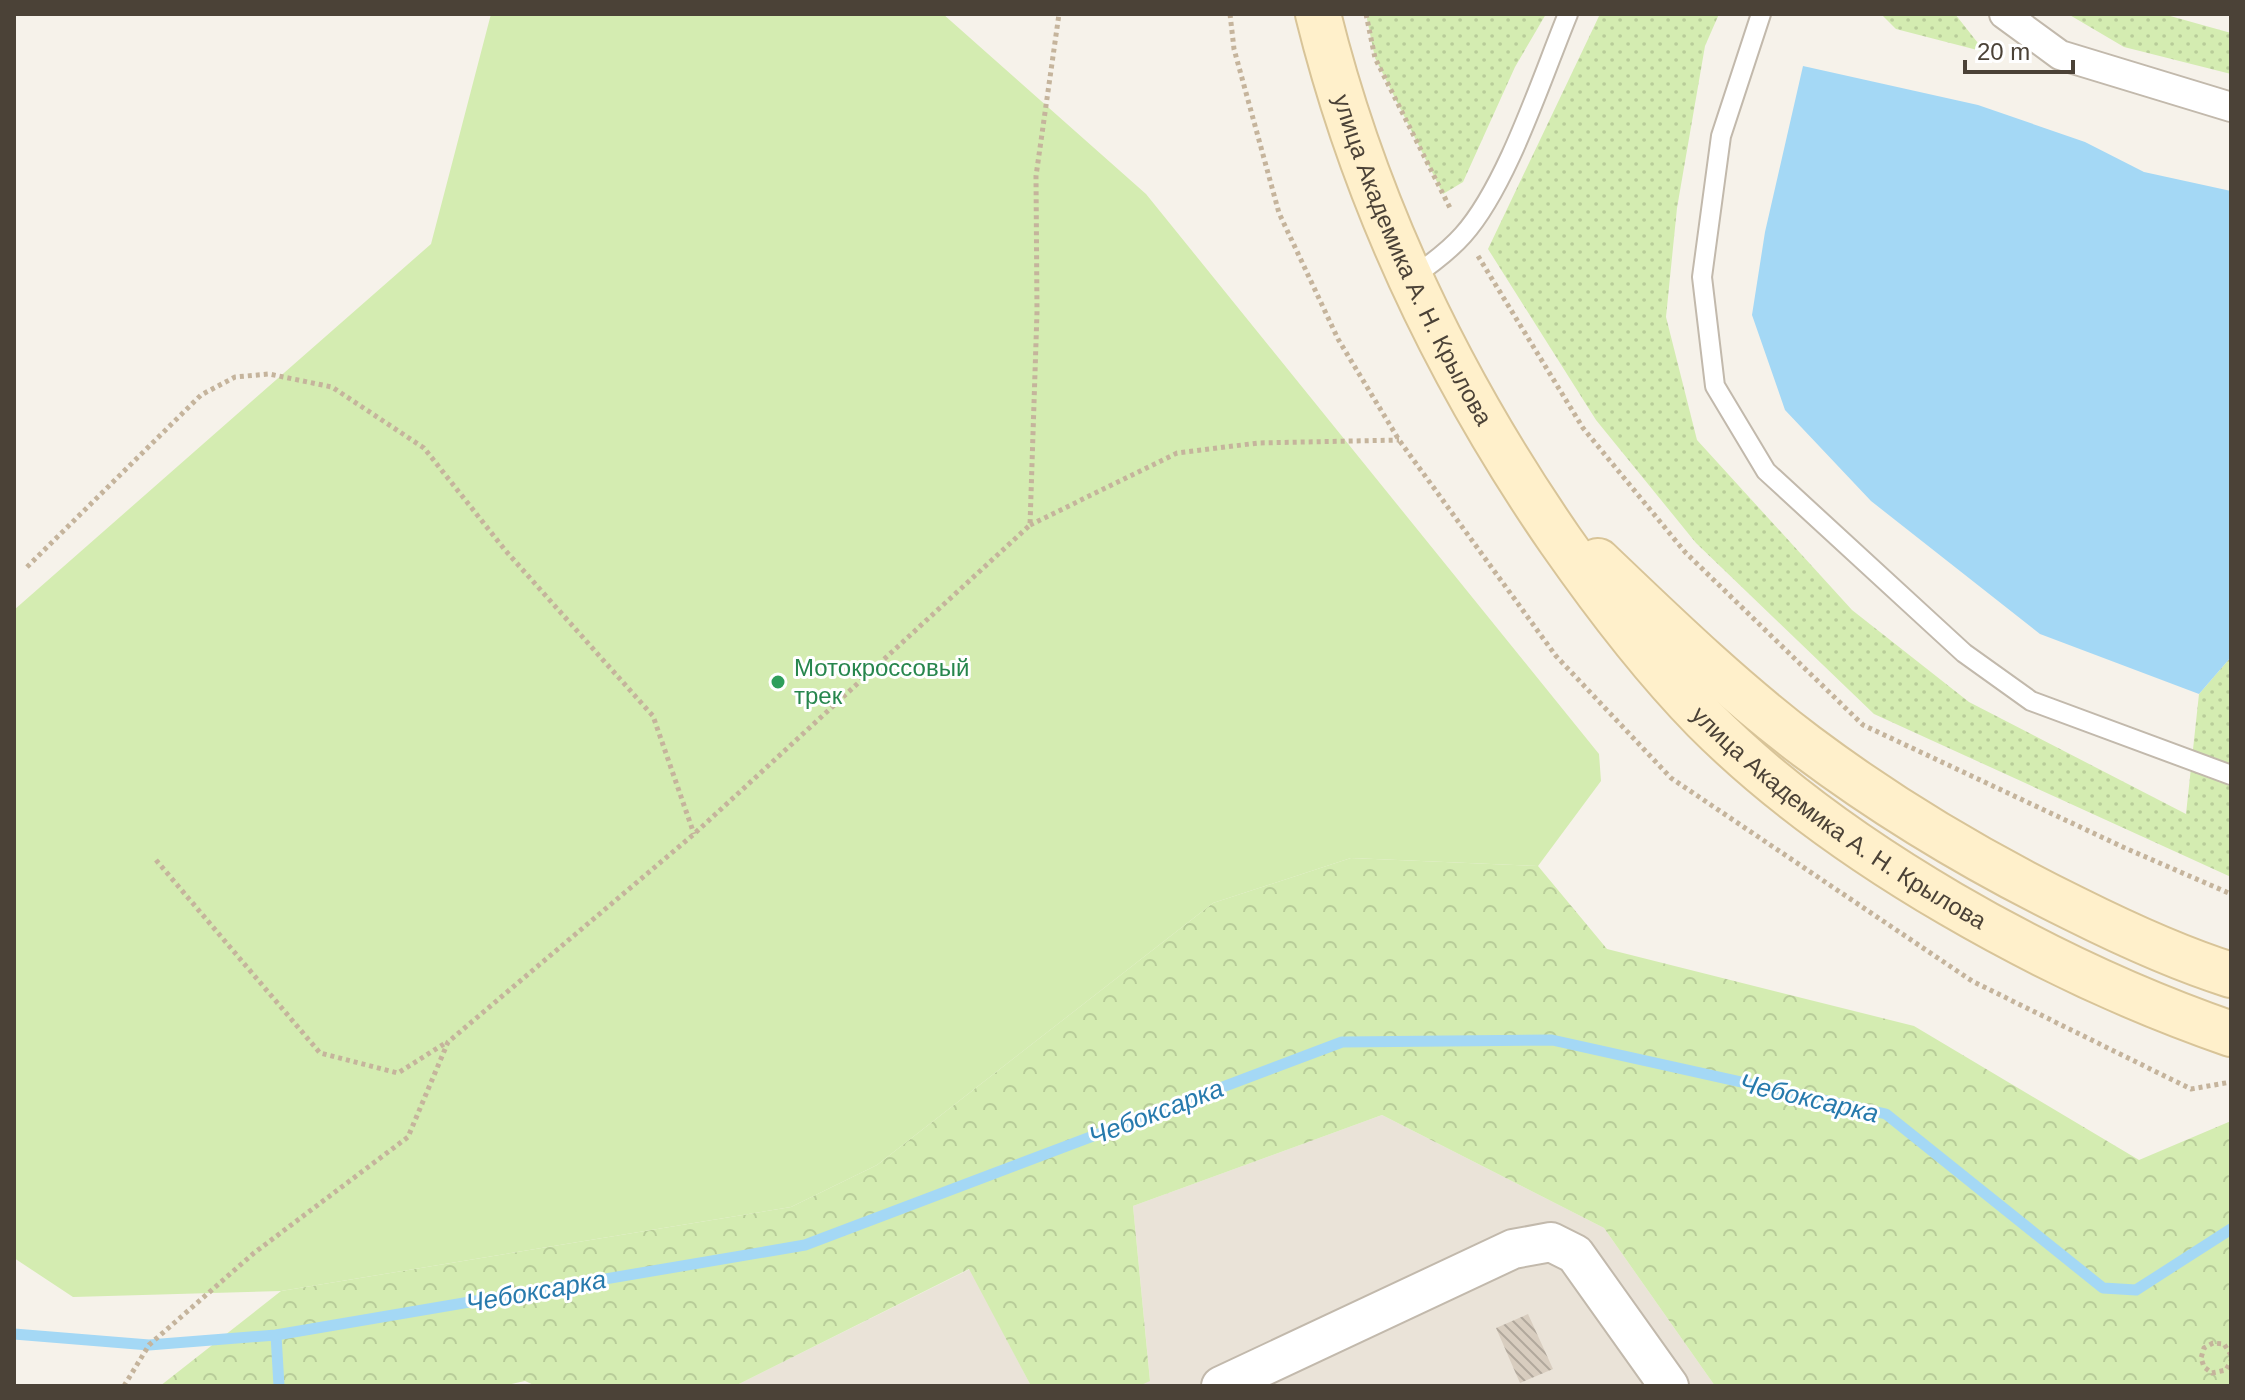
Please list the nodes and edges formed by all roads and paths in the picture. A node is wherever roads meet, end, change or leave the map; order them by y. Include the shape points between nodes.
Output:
1 (1059, 14) edge
2 (1318, 14) edge
3 (1366, 14) edge
4 (1568, 14) edge
5 (1761, 14) edge
6 (2004, 14) edge
7 (2231, 107) edge
8 (1443, 194) dead end
9 (1489, 275) dead end
10 (1409, 279) junction
11 (1399, 440) dead end
12 (1530, 496) junction
13 (1030, 525) junction
14 (27, 567) dead end
15 (2231, 775) edge
16 (694, 834) junction
17 (156, 860) dead end
18 (2231, 894) edge
19 (2231, 975) edge
20 (2231, 1034) edge
21 (448, 1042) junction
22 (2231, 1353) edge
23 (2231, 1361) edge
24 (124, 1386) edge
25 (1221, 1386) edge
26 (1669, 1386) edge

1 - 13 path via 1036,176
2 - 10 main road, улица Академика А. Н. Крылова via 1367,177
3 - 8 path via 1375,58
4 - 10 lane via 1493,191 1465,234
5 - 15 lane via 1721,136 1702,277 1715,386 1766,471 1964,653 2031,701
6 - 7 street via 2060,55
9 - 18 path via 1583,428 1685,552 1863,725
10 - 12 main road, улица Академика А. Н. Крылова via 1458,379
11 - 13 path via 1258,443 1177,453
12 - 19 main road, улица Академика А. Н. Крылова via 1698,655 1806,745 1886,802 2003,874 2118,930
12 - 20 main road, улица Академика А. Н. Крылова via 1620,626 1705,720 1797,799 1895,870 2000,931 2112,986
13 - 16 path
14 - 16 path via 201,395 235,377 269,374 332,387 424,448 505,550 653,716
16 - 21 path
17 - 21 path via 320,1053 398,1073
21 - 24 path via 408,1137 207,1293 149,1345
22 - 23 path via 2224,1344 2213,1343 2201,1358 2204,1367 2217,1374
25 - 26 street via 1513,1249 1551,1242 1575,1254

